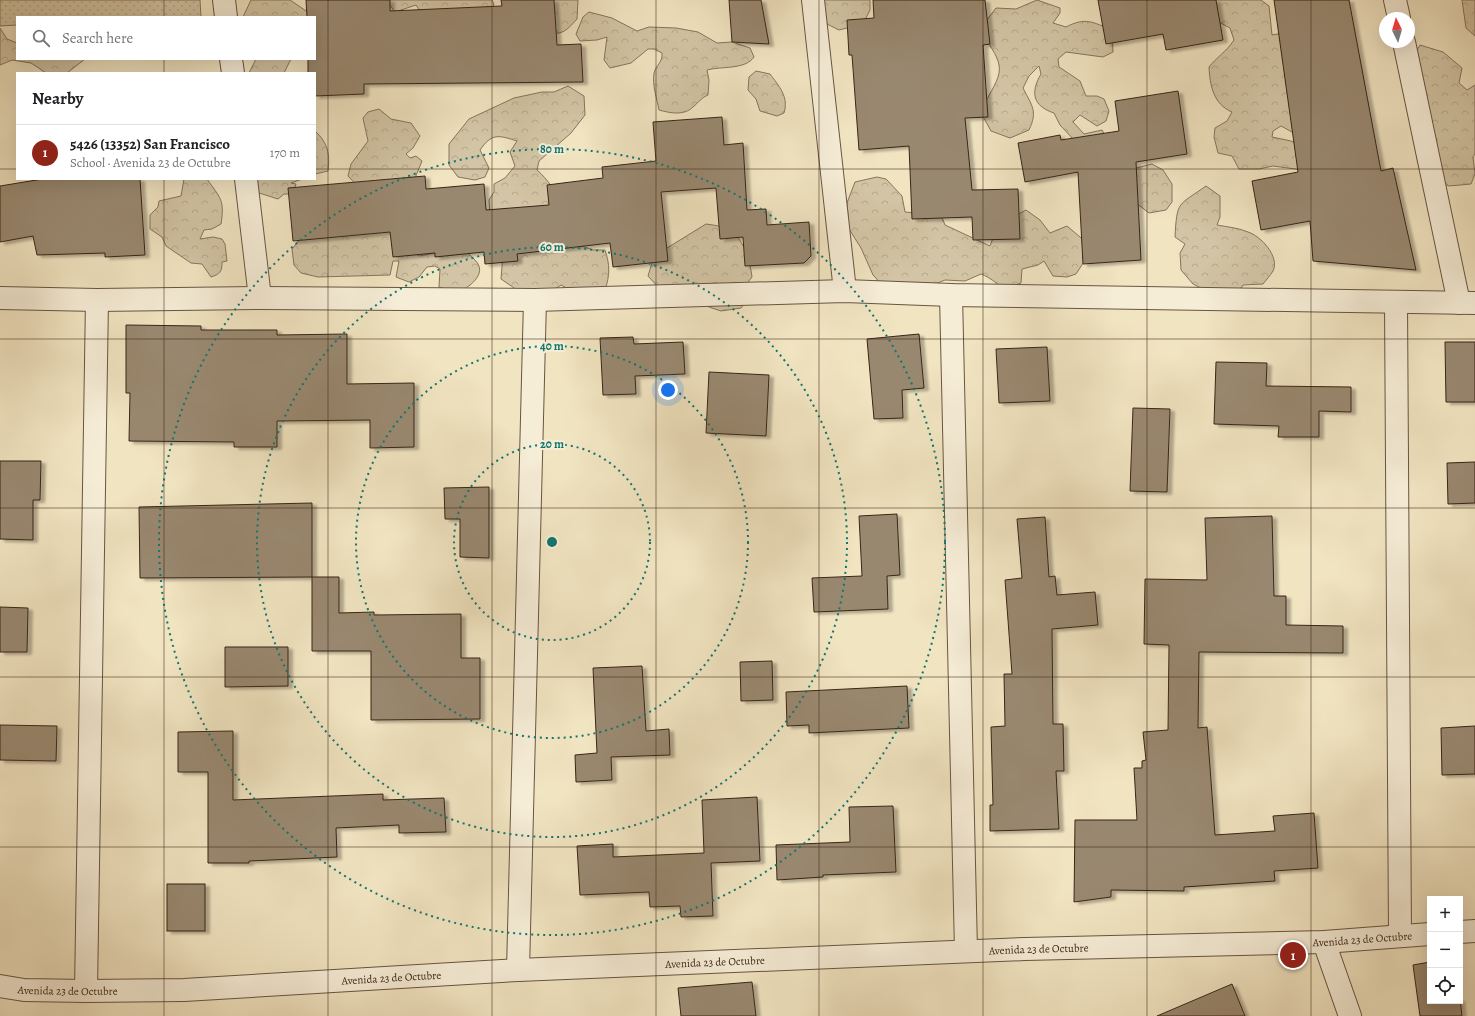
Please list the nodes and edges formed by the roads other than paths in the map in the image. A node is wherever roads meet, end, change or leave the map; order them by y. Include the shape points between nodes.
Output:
1 (224, 0) edge
2 (813, 0) edge
3 (1395, 0) edge
4 (1398, 12) edge
5 (226, 16) edge
6 (1405, 48) edge
7 (231, 60) edge
8 (233, 72) edge
9 (246, 180) edge
10 (845, 291) junction
11 (951, 295) junction
12 (0, 298) edge
13 (260, 298) junction
14 (97, 300) junction
15 (535, 300) junction
16 (1396, 303) junction
17 (1467, 303) edge
18 (1475, 931) edge
19 (1463, 932) edge
20 (1427, 934) edge
21 (1400, 935) junction
22 (1324, 942) junction
23 (966, 951) junction
24 (518, 970) junction
25 (0, 986) edge
26 (86, 991) junction
27 (1350, 1016) edge

1 - 5 street
2 - 10 street
3 - 4 street
6 - 17 street
7 - 8 street
9 - 13 street
10 - 11 street
10 - 15 street
11 - 16 street
11 - 23 street
12 - 14 street
13 - 14 street
13 - 15 street
14 - 26 street
15 - 24 street
16 - 17 street
16 - 21 street
18 - 19 street
20 - 21 street, Avenida 23 de Octubre
21 - 22 street, Avenida 23 de Octubre
22 - 23 street, Avenida 23 de Octubre
22 - 27 street
23 - 24 street, Avenida 23 de Octubre
24 - 26 street, Avenida 23 de Octubre via 184,990
25 - 26 street, Avenida 23 de Octubre via 24,990

